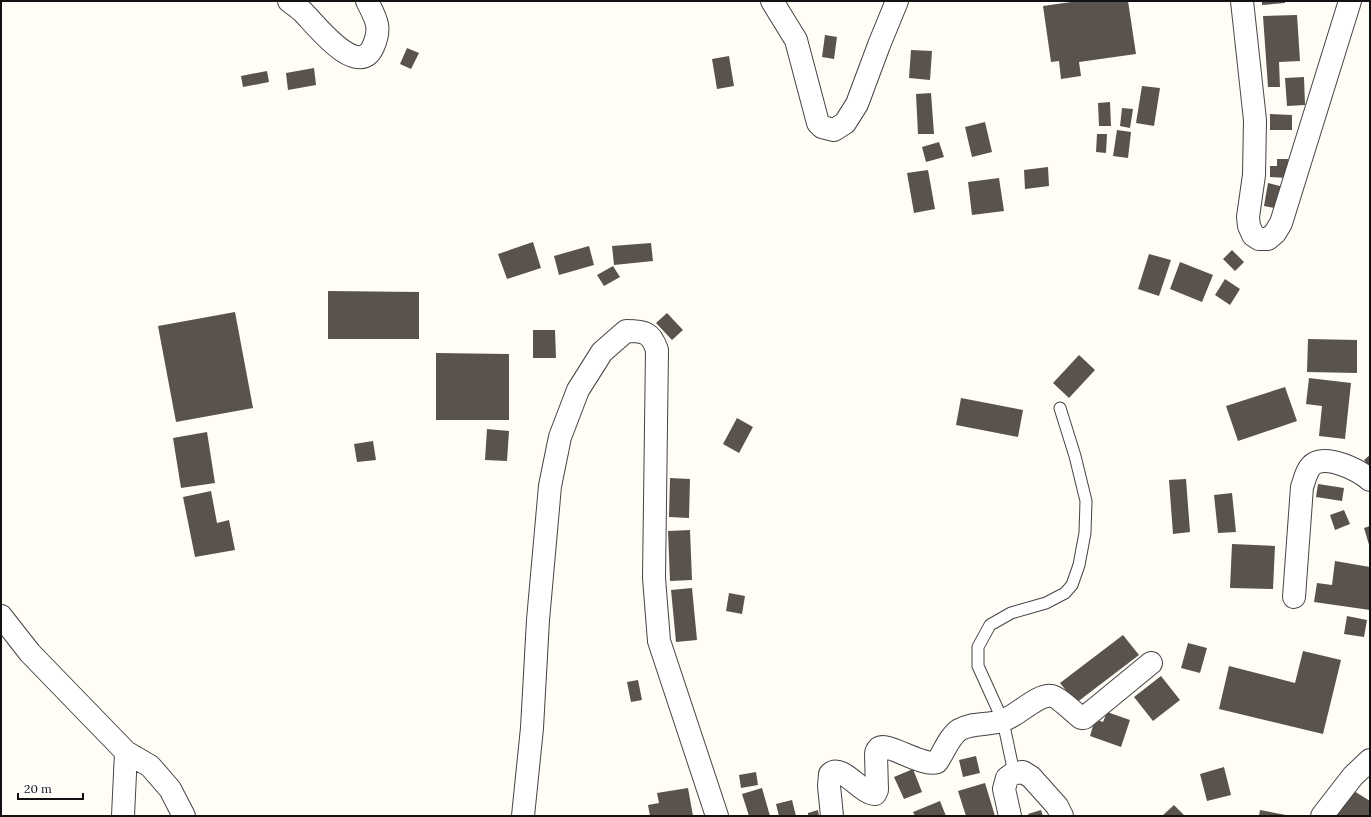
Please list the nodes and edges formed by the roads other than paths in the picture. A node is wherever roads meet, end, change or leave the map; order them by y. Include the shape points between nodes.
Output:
1 (289, 1) edge
2 (367, 1) edge
3 (772, 1) edge
4 (897, 1) edge
5 (1242, 1) edge
6 (1350, 1) edge
7 (1060, 408) dead end
8 (1370, 480) edge
9 (1294, 597) dead end
10 (1, 616) edge
11 (1151, 664) dead end
12 (1003, 721) junction
13 (126, 752) junction
14 (1370, 760) edge
15 (1014, 773) junction
16 (123, 816) edge
17 (184, 816) edge
18 (523, 816) edge
19 (717, 816) edge
20 (832, 816) edge
21 (1010, 816) edge
22 (1062, 816) edge
23 (1322, 816) edge

1 - 2 street via 341,51 358,58 366,56 376,40 378,24
3 - 4 street via 796,40 818,123 822,127 834,130 846,123 857,104
5 - 6 street via 1255,120 1254,175 1248,217 1253,235 1259,239 1268,239 1281,224
7 - 12 lane via 1086,501 1085,533 1077,572 1065,593 1046,603 1011,613 990,625 978,646 978,666
8 - 9 street via 1358,471 1324,461 1314,463 1308,470 1302,487
10 - 13 street via 30,653
11 - 12 street via 1086,717 1081,718 1054,696 1046,696
12 - 15 lane
12 - 20 street via 960,729 932,764 894,750 878,749 875,794 868,792 837,770 833,771 829,778
13 - 16 street
13 - 17 street via 150,766 170,789
14 - 23 street via 1353,776
15 - 21 street via 1007,778 1004,789
15 - 22 street via 1023,772 1031,776 1057,806
18 - 19 street via 550,486 559,444 578,390 602,352 626,330 641,331 653,339 657,350 654,578 659,641

